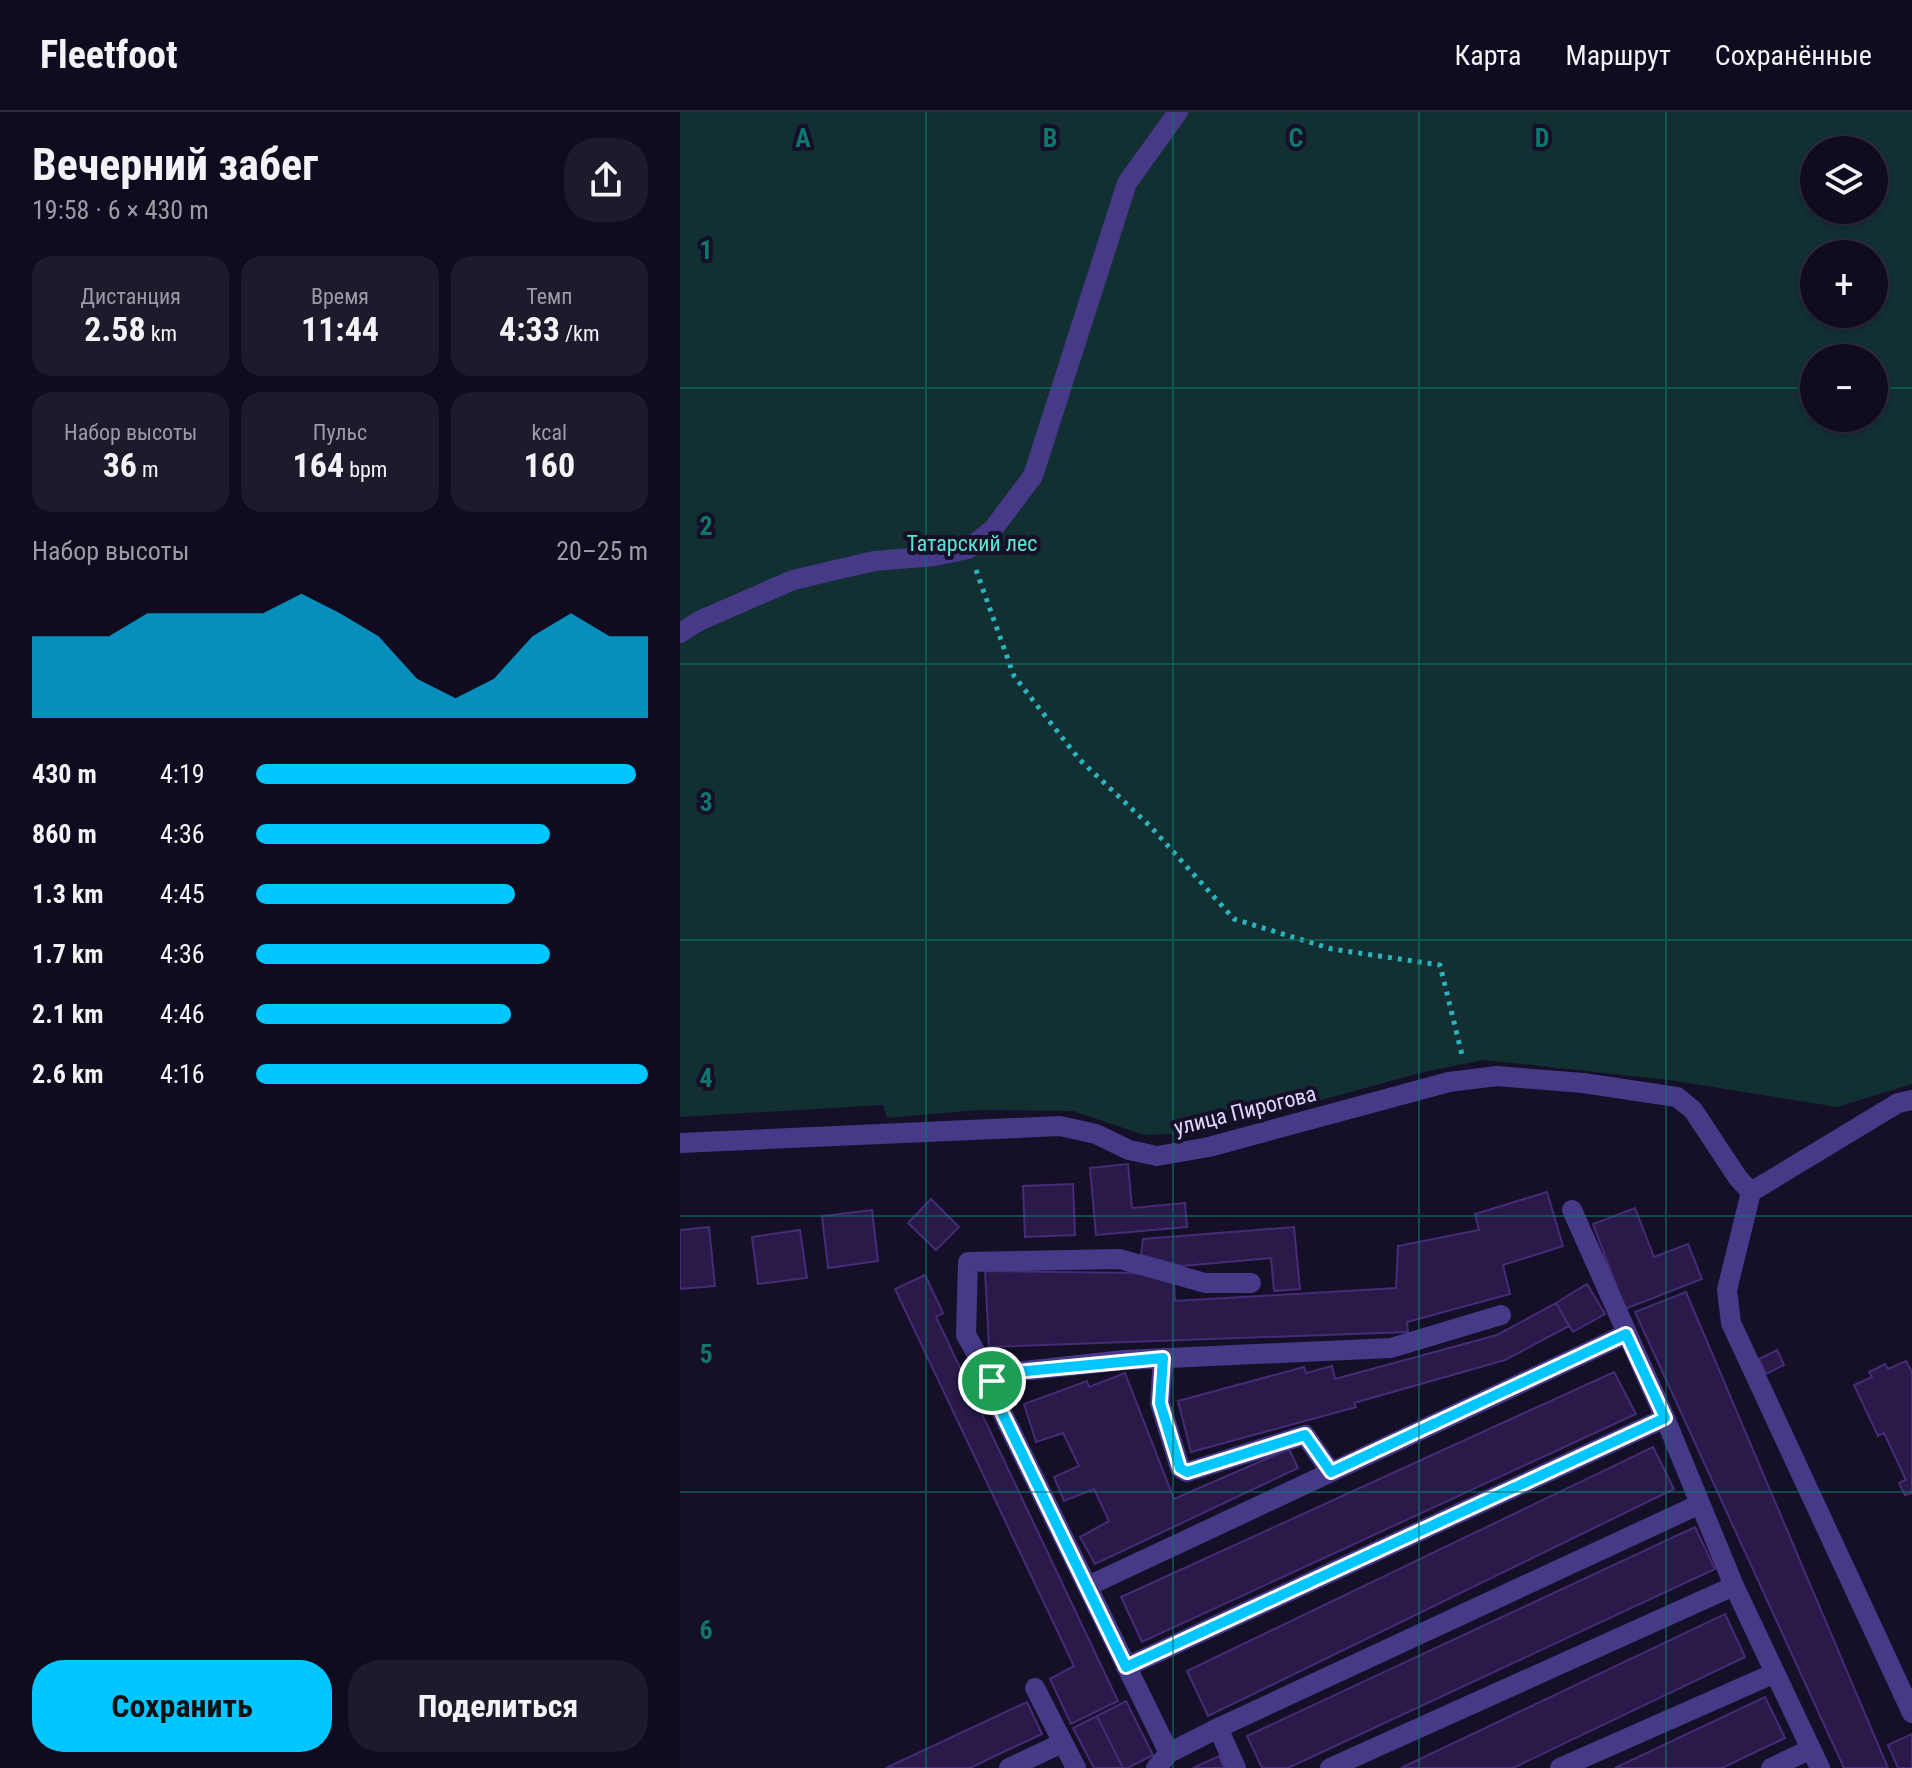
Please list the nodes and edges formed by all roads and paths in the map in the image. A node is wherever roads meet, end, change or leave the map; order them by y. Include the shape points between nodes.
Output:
1 (1178, 112) edge
2 (968, 549) junction
3 (680, 633) edge
4 (1468, 1079) junction
5 (1912, 1100) edge
6 (680, 1143) edge
7 (1751, 1192) junction
8 (1572, 1210) dead end
9 (1251, 1283) dead end
10 (1501, 1315) dead end
11 (1626, 1334) junction
12 (1163, 1358) junction
13 (992, 1381) junction
14 (1665, 1418) junction
15 (1331, 1472) junction
16 (1700, 1504) junction
17 (1088, 1586) junction
18 (1734, 1586) junction
19 (1126, 1667) junction
20 (1775, 1673) junction
21 (1035, 1688) dead end
22 (1912, 1713) edge
23 (1218, 1728) junction
24 (1062, 1743) junction
25 (1815, 1758) edge
26 (1162, 1760) edge
27 (1009, 1768) edge
28 (1076, 1768) edge
29 (1236, 1768) edge
30 (1330, 1768) edge
31 (1560, 1768) edge
32 (1771, 1768) edge

1 - 2 street via 1127,183 1033,476 993,529
2 - 3 street via 874,561 793,580
2 - 4 path via 1014,676 1079,759 1150,826 1234,919 1332,949 1440,965
4 - 6 street, улица Пирогова via 1157,1156 1060,1126
4 - 7 street, улица Пирогова via 1512,1077 1677,1097 1693,1110
5 - 7 street via 1898,1103
7 - 22 street via 1727,1290 1731,1323
8 - 11 street
9 - 13 street via 1205,1283 1120,1259 968,1262 966,1335
10 - 12 street via 1391,1348
11 - 14 street
11 - 15 street
12 - 13 street via 1005,1373
12 - 15 street via 1160,1403 1183,1471 1305,1435
13 - 17 street via 993,1394
14 - 16 street
14 - 19 street
15 - 17 street
16 - 18 street
16 - 23 street
17 - 19 street
18 - 20 street
18 - 30 street
19 - 26 street
20 - 25 street
20 - 31 street
21 - 24 street
23 - 26 street
23 - 29 street
24 - 27 street
24 - 28 street
25 - 32 street

